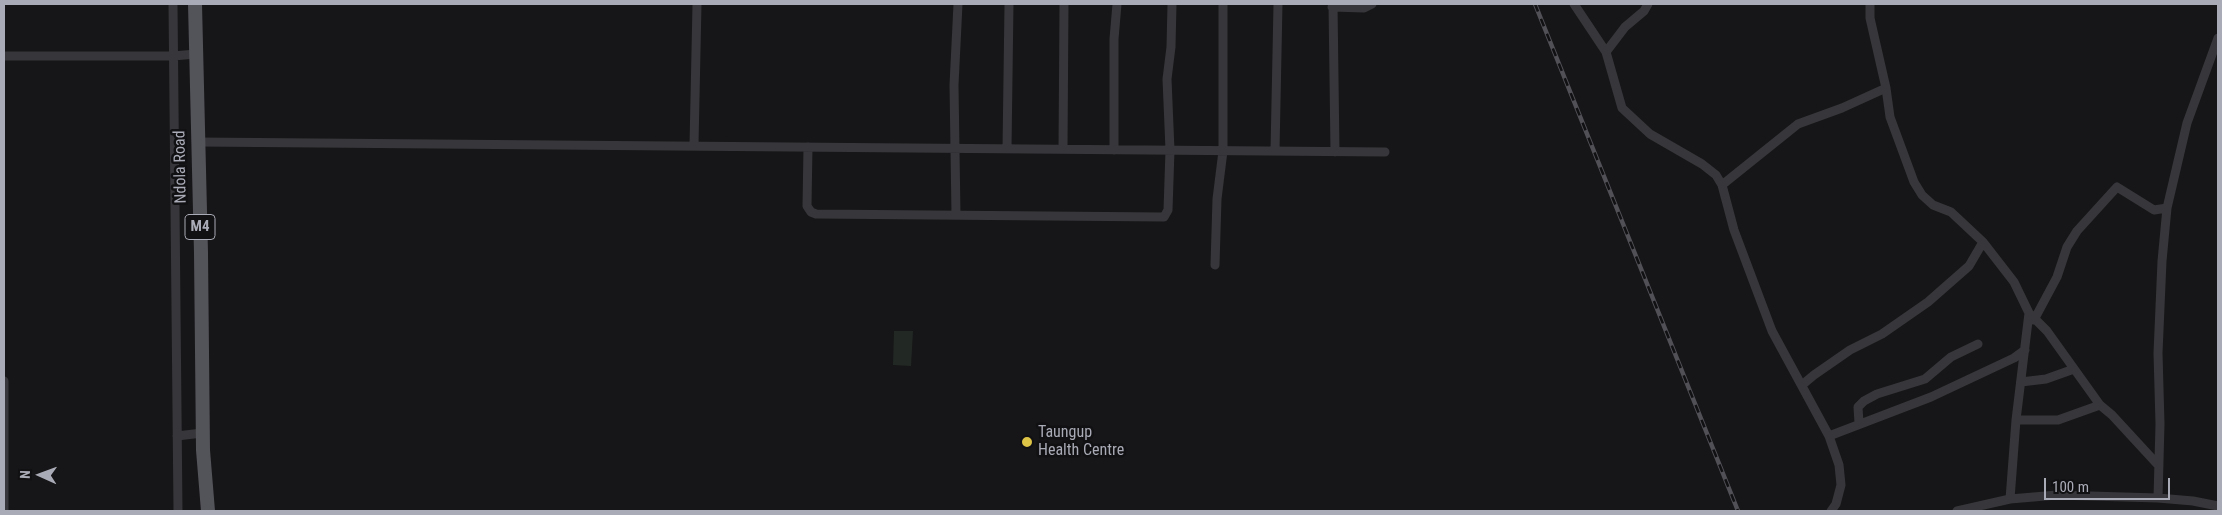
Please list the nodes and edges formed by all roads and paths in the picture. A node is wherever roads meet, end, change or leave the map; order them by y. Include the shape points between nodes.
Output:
1 (173, 4) edge
2 (195, 4) edge
3 (697, 4) edge
4 (958, 4) edge
5 (1009, 4) edge
6 (1064, 4) edge
7 (1117, 4) edge
8 (1172, 4) edge
9 (1223, 4) edge
10 (1278, 4) edge
11 (1372, 4) edge
12 (1574, 4) edge
13 (1648, 4) edge
14 (1870, 4) edge
15 (1332, 5) edge
16 (2218, 38) edge
17 (1606, 52) junction
18 (196, 54) junction
19 (4, 56) edge
20 (173, 56) junction
21 (1886, 88) junction
22 (198, 142) junction
23 (694, 145) junction
24 (808, 147) junction
25 (955, 148) junction
26 (1007, 149) junction
27 (1063, 149) junction
28 (1114, 150) junction
29 (1170, 150) junction
30 (1224, 151) junction
31 (1275, 151) junction
32 (1334, 152) junction
33 (1385, 152) dead end
34 (1722, 185) junction
35 (2167, 208) junction
36 (956, 215) junction
37 (1983, 242) junction
38 (1215, 265) dead end
39 (2032, 316) junction
40 (1978, 344) dead end
41 (2025, 350) junction
42 (2074, 369) junction
43 (4, 381) edge
44 (2021, 382) junction
45 (1802, 385) junction
46 (2100, 405) junction
47 (2016, 420) junction
48 (1859, 423) junction
49 (202, 433) junction
50 (177, 436) junction
51 (1829, 436) junction
52 (203, 450) junction
53 (2159, 450) junction
54 (2146, 454) junction
55 (4, 461) edge
56 (2159, 466) junction
57 (2010, 498) junction
58 (2158, 498) junction
59 (2218, 506) edge
60 (4, 511) edge
61 (178, 511) edge
62 (199, 511) edge
63 (208, 511) edge
64 (1831, 511) edge
65 (1957, 511) edge

1 - 20 street
2 - 18 main road, Ndola Road / M4
3 - 23 street
4 - 25 street
5 - 26 street
6 - 27 street
7 - 28 street
8 - 29 street via 1167,79
9 - 30 street
10 - 31 street
11 - 15 street via 1364,8
12 - 17 street
13 - 17 street
14 - 21 street via 1874,40
15 - 32 street
16 - 35 street via 2187,123
17 - 34 street via 1622,108 1650,134 1702,164
18 - 20 street
18 - 22 main road, Ndola Road / M4
19 - 20 street
20 - 50 street
21 - 34 street via 1798,124
21 - 37 street via 1892,124 1914,182 1934,205 1951,212
22 - 23 street
22 - 49 main road, Ndola Road / M4
23 - 24 street
24 - 25 street
24 - 36 street via 808,206 811,212
25 - 26 street
25 - 36 street
26 - 27 street
27 - 28 street
28 - 29 street
29 - 30 street
29 - 36 street via 1168,210 1164,217
30 - 31 street
30 - 38 street via 1217,199
31 - 32 street
32 - 33 street
34 - 45 street via 1734,230 1772,331
35 - 39 street via 2154,210 2117,187 2076,231 2057,277
35 - 53 street via 2158,353
37 - 39 street via 2014,282
37 - 45 street via 1969,266 1928,302 1882,334 1850,350
39 - 41 street
39 - 42 street
40 - 48 street via 1951,357 1925,379 1864,401 1858,407
41 - 44 street
41 - 48 street via 1931,397
42 - 44 street via 2046,379
42 - 46 street
43 - 55 street
44 - 47 street
45 - 51 street
46 - 47 street via 2058,420
46 - 54 street
47 - 57 street
48 - 51 street
49 - 50 street
49 - 52 main road, Ndola Road / M4
50 - 61 street
51 - 64 street via 1839,465 1841,485
52 - 62 main road, M4
52 - 63 main road, M4
53 - 54 street
53 - 56 street
54 - 56 street
55 - 60 street
56 - 58 street
57 - 58 street via 2058,495
57 - 65 street
58 - 59 street

